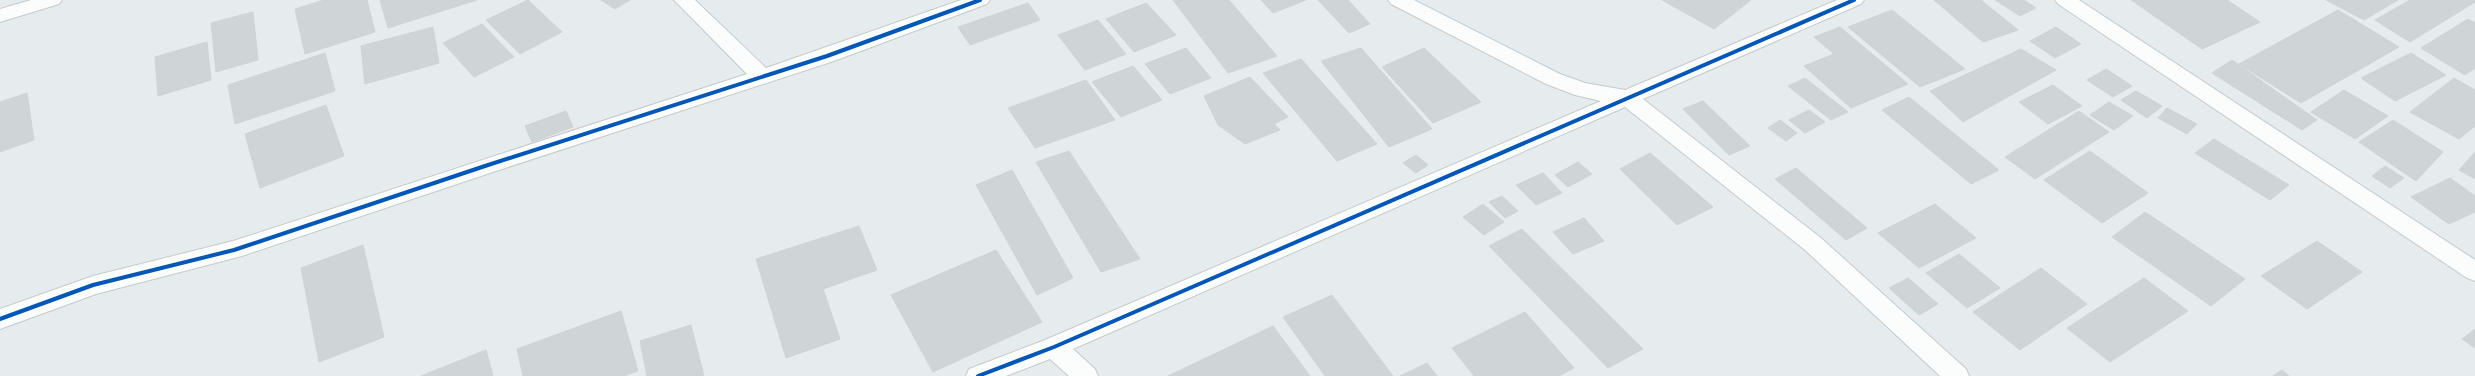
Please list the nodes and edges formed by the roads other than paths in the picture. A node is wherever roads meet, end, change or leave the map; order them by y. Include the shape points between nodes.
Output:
1 (52, 0) edge
2 (684, 0) edge
3 (980, 0) edge
4 (1398, 0) edge
5 (1854, 0) edge
6 (2065, 0) edge
7 (0, 16) edge
8 (762, 77) junction
9 (1627, 98) junction
10 (2475, 272) edge
11 (0, 320) edge
12 (1054, 347) junction
13 (978, 376) edge
14 (1086, 376) edge
15 (1957, 376) edge

1 - 7 street
2 - 8 street
3 - 8 street via 835,54
4 - 9 street via 1553,79 1582,90
5 - 9 street
6 - 10 street
8 - 11 street via 234,250 93,286
9 - 12 street via 1152,302
9 - 15 street via 1814,244
12 - 13 street
12 - 14 street

